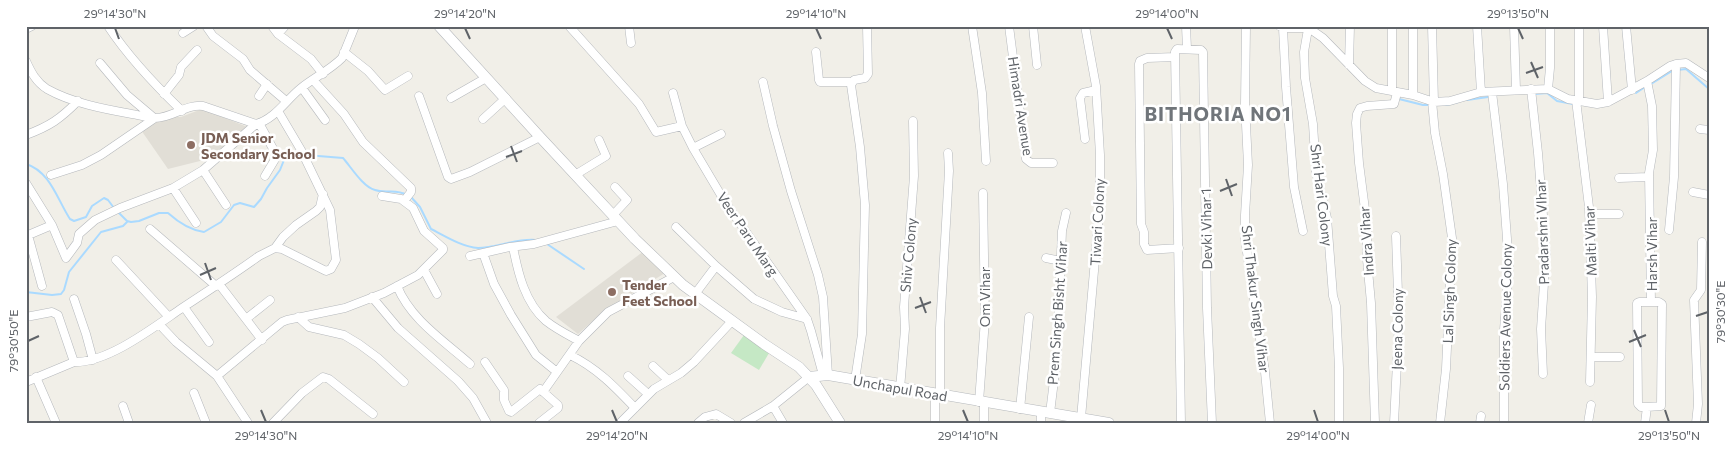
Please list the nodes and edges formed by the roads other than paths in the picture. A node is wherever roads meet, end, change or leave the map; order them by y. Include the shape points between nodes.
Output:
1 (32, 26) edge
2 (108, 26) edge
3 (194, 26) edge
4 (206, 26) edge
5 (272, 26) edge
6 (285, 26) edge
7 (355, 26) edge
8 (440, 26) edge
9 (569, 26) edge
10 (629, 26) edge
11 (867, 26) edge
12 (972, 26) edge
13 (1009, 26) edge
14 (1033, 26) edge
15 (1085, 26) edge
16 (1186, 26) edge
17 (1246, 26) edge
18 (1350, 26) edge
19 (1392, 26) edge
20 (1414, 26) edge
21 (1432, 26) edge
22 (1477, 26) edge
23 (1514, 26) edge
24 (1550, 26) edge
25 (1579, 26) edge
26 (1603, 26) edge
27 (1626, 26) edge
28 (1281, 27) edge
29 (1306, 28) edge
30 (26, 29) edge
31 (183, 33) dead end
32 (278, 34) junction
33 (631, 43) dead end
34 (1186, 49) junction
35 (197, 50) dead end
36 (344, 52) junction
37 (816, 52) dead end
38 (1175, 57) junction
39 (26, 61) edge
40 (100, 63) dead end
41 (1037, 65) dead end
42 (1349, 65) junction
43 (1676, 68) junction
44 (323, 74) junction
45 (408, 76) dead end
46 (30, 78) edge
47 (486, 78) junction
48 (1709, 78) edge
49 (313, 80) junction
50 (763, 82) dead end
51 (852, 82) junction
52 (267, 84) junction
53 (1648, 85) junction
54 (302, 88) junction
55 (1531, 89) junction
56 (1548, 89) junction
57 (1096, 90) junction
58 (1516, 90) junction
59 (1632, 90) junction
60 (1481, 92) junction
61 (1492, 92) junction
62 (164, 94) junction
63 (673, 94) dead end
64 (1396, 95) junction
65 (1413, 95) junction
66 (259, 96) dead end
67 (420, 96) dead end
68 (451, 98) dead end
69 (506, 98) junction
70 (1578, 100) junction
71 (78, 101) junction
72 (286, 101) junction
73 (1608, 102) junction
74 (1432, 103) junction
75 (182, 111) junction
76 (278, 111) junction
77 (155, 118) junction
78 (483, 119) dead end
79 (326, 120) dead end
80 (913, 121) dead end
81 (258, 124) junction
82 (682, 126) junction
83 (1700, 128) dead end
84 (1709, 130) edge
85 (721, 134) dead end
86 (26, 135) edge
87 (540, 137) junction
88 (1085, 139) dead end
89 (600, 140) dead end
90 (693, 148) junction
91 (948, 153) dead end
92 (986, 161) dead end
93 (1053, 163) dead end
94 (203, 170) junction
95 (575, 174) junction
96 (51, 175) dead end
97 (266, 176) dead end
98 (1619, 178) dead end
99 (1649, 178) junction
100 (26, 182) edge
101 (615, 186) dead end
102 (173, 188) junction
103 (1693, 192) dead end
104 (982, 193) dead end
105 (323, 194) junction
106 (1709, 195) edge
107 (382, 196) dead end
108 (407, 198) junction
109 (226, 205) dead end
110 (1066, 213) dead end
111 (1590, 214) junction
112 (1619, 214) dead end
113 (615, 218) junction
114 (196, 223) dead end
115 (52, 225) junction
116 (676, 227) dead end
117 (150, 230) dead end
118 (1669, 230) dead end
119 (1302, 231) dead end
120 (27, 235) edge
121 (1396, 236) dead end
122 (1702, 242) dead end
123 (513, 247) junction
124 (275, 248) junction
125 (1179, 248) junction
126 (483, 253) junction
127 (470, 256) dead end
128 (1046, 258) dead end
129 (116, 260) dead end
130 (1061, 261) junction
131 (716, 266) junction
132 (424, 270) junction
133 (674, 277) junction
134 (218, 285) junction
135 (42, 286) dead end
136 (397, 286) junction
137 (1705, 290) edge
138 (437, 294) dead end
139 (695, 294) junction
140 (372, 298) junction
141 (74, 299) dead end
142 (270, 300) dead end
143 (1651, 302) junction
144 (184, 307) junction
145 (26, 317) edge
146 (169, 317) junction
147 (298, 317) junction
148 (1029, 317) dead end
149 (246, 319) junction
150 (807, 319) junction
151 (732, 321) junction
152 (159, 324) junction
153 (262, 340) junction
154 (579, 341) junction
155 (210, 342) dead end
156 (570, 355) junction
157 (1591, 357) junction
158 (1620, 357) dead end
159 (92, 360) junction
160 (74, 362) junction
161 (485, 362) dead end
162 (470, 364) dead end
163 (653, 366) dead end
164 (557, 372) junction
165 (1543, 374) dead end
166 (826, 375) junction
167 (217, 376) junction
168 (628, 376) dead end
169 (36, 377) junction
170 (809, 377) junction
171 (668, 380) junction
172 (855, 380) junction
173 (26, 382) edge
174 (404, 382) dead end
175 (1590, 382) dead end
176 (900, 389) junction
177 (543, 392) junction
178 (194, 393) dead end
179 (648, 394) junction
180 (938, 394) junction
181 (982, 402) junction
182 (1591, 405) dead end
183 (123, 406) dead end
184 (773, 406) junction
185 (1647, 407) junction
186 (635, 408) junction
187 (1020, 409) junction
188 (1046, 412) junction
189 (373, 414) dead end
190 (1081, 418) junction
191 (749, 421) edge
192 (56, 423) edge
193 (128, 423) edge
194 (206, 423) edge
195 (248, 423) edge
196 (273, 423) edge
197 (487, 423) edge
198 (539, 423) edge
199 (620, 423) edge
200 (698, 423) edge
201 (731, 423) edge
202 (783, 423) edge
203 (840, 423) edge
204 (935, 423) edge
205 (984, 423) edge
206 (1041, 423) edge
207 (1108, 423) edge
208 (1181, 423) edge
209 (1212, 423) edge
210 (1270, 423) edge
211 (1339, 423) edge
212 (1375, 423) edge
213 (1394, 423) edge
214 (1440, 423) edge
215 (1504, 423) edge
216 (1588, 423) edge
217 (1644, 423) edge
218 (1696, 423) edge

1 - 30 street
2 - 62 street via 126,52
3 - 31 street
4 - 52 street
5 - 32 street
6 - 32 street
7 - 36 street
8 - 47 street
9 - 82 street via 639,104 656,132
10 - 33 street
11 - 51 street via 867,77
12 - 92 street via 982,93
13 - 93 street, Himadri Avenue via 1026,159 1031,163
14 - 41 street
15 - 57 street, Tiwari Colony
16 - 34 street
17 - 210 street, Shri Thakur Singh Vihar via 1246,239
18 - 42 street
19 - 64 street
20 - 65 street
21 - 74 street, Lal Singh Colony
22 - 60 street
23 - 58 street
24 - 56 street
25 - 70 street, Malti Vihar
26 - 73 street
27 - 59 street
28 - 29 street
28 - 119 street via 1294,187
29 - 42 street via 1322,38
29 - 211 street, Shri Hari Colony via 1305,78 1313,124 1316,172 1327,218 1336,306
32 - 44 street via 310,59
34 - 38 street via 1176,50
34 - 209 street, Devki Vihar 1 via 1203,52
35 - 62 street via 181,67 179,75
36 - 44 street via 342,58
36 - 45 street via 385,90
37 - 51 street via 820,82
38 - 125 street
38 - 125 street via 1147,58 1139,64 1141,224 1147,250
39 - 46 street
40 - 77 street via 127,95
42 - 64 street via 1370,85
43 - 48 street via 1686,63
43 - 53 street via 1670,66
43 - 118 street via 1674,177
44 - 49 street
46 - 71 street
47 - 68 street
47 - 69 street
49 - 54 street
49 - 108 street via 344,114 363,142 411,188
50 - 166 street via 772,126 823,298
51 - 172 street via 865,205 862,334
52 - 66 street
52 - 72 street
53 - 59 street
53 - 99 street, Harsh Vihar via 1653,150
54 - 72 street
54 - 79 street
55 - 56 street
55 - 58 street
55 - 165 street, Pradarshni VIhar via 1546,253 1541,329
56 - 70 street via 1568,99
57 - 88 street via 1083,93 1080,98
57 - 190 street, Tiwari Colony via 1100,203
58 - 61 street
59 - 73 street
60 - 61 street
60 - 74 street
61 - 215 street, Soldiers Avenue Colony via 1509,266 1504,330
62 - 75 street
63 - 82 street, Veer Paru Marg
64 - 65 street
64 - 212 street, Indra Vihar via 1394,104 1362,106 1356,123 1367,225
65 - 74 street
67 - 87 street via 451,179
69 - 78 street
69 - 87 street
70 - 73 street via 1598,104
70 - 111 street, Malti Vihar
71 - 77 street
71 - 86 street via 52,124
72 - 76 street
74 - 214 street, Lal Singh Colony via 1452,238 1448,346
75 - 77 street
75 - 81 street via 203,106
76 - 81 street
76 - 105 street
77 - 96 street via 101,155
80 - 176 street, Shiv Colony via 914,176
81 - 94 street
81 - 97 street via 277,156
82 - 90 street, Veer Paru Marg
83 - 84 street
85 - 90 street
87 - 95 street
89 - 95 street via 606,156
90 - 150 street, Veer Paru Marg via 725,202
91 - 180 street
94 - 102 street
94 - 109 street
95 - 113 street
98 - 99 street
99 - 143 street, Harsh Vihar
100 - 115 street
101 - 113 street via 627,200
102 - 114 street
102 - 115 street via 95,220 79,234 77,243 66,258
103 - 106 street
104 - 181 street, Om Vihar via 985,320
105 - 124 street via 320,207 296,225
105 - 124 street via 332,217 336,260 331,269 326,271
107 - 108 street
108 - 132 street via 424,231 444,249
110 - 130 street, Prem Singh Bisht Vihar
111 - 112 street
111 - 157 street, Malti Vihar
113 - 123 street via 539,243
113 - 133 street
115 - 120 street
116 - 131 street
117 - 134 street
120 - 135 street
121 - 213 street, Jeena Colony via 1399,322
122 - 137 street
123 - 126 street
123 - 154 street via 519,276 534,307 547,322
124 - 134 street
125 - 208 street
126 - 127 street
126 - 164 street via 494,284 511,315 536,355
128 - 130 street
129 - 146 street
130 - 188 street, Prem Singh Bisht Vihar via 1057,356
131 - 139 street
131 - 150 street via 754,299
132 - 136 street
132 - 138 street
133 - 139 street
133 - 154 street via 608,312
134 - 144 street
134 - 149 street
136 - 140 street
136 - 162 street via 411,311
137 - 218 street via 1694,300
139 - 151 street
140 - 147 street via 345,308
140 - 197 street via 398,328 458,381 473,398
141 - 159 street
142 - 149 street
143 - 185 street, Harsh Vihar via 1637,303 1638,404
143 - 185 street via 1662,304 1661,406
144 - 146 street
144 - 155 street
145 - 160 street via 55,313
146 - 152 street
147 - 153 street via 282,322
147 - 174 street via 309,327 344,335 360,344
148 - 187 street
149 - 153 street
150 - 166 street, Veer Paru Marg
151 - 170 street
151 - 171 street via 694,362
152 - 159 street via 131,342
152 - 167 street
153 - 167 street
154 - 156 street
156 - 164 street
156 - 186 street via 601,374
157 - 158 street
157 - 175 street, Malti Vihar
159 - 160 street
160 - 169 street
161 - 177 street via 504,390 509,412 539,390
163 - 171 street
164 - 177 street
166 - 170 street, Unchapul Road
166 - 172 street, Unchapul Road
167 - 195 street
168 - 179 street
169 - 173 street
169 - 192 street
170 - 184 street
170 - 203 street
171 - 179 street
172 - 176 street, Unchapul Road
176 - 180 street, Unchapul Road
177 - 198 street via 558,407
178 - 194 street
179 - 186 street
180 - 181 street, Unchapul Road
180 - 204 street
181 - 187 street, Unchapul Road
181 - 205 street, Om Vihar
182 - 216 street
183 - 193 street
184 - 191 street
184 - 202 street
185 - 217 street
186 - 199 street
187 - 188 street, Unchapul Road
188 - 190 street, Unchapul Road
188 - 206 street, Prem Singh Bisht Vihar
189 - 196 street via 323,377
190 - 207 street, Unchapul Road
200 - 201 street via 716,414

